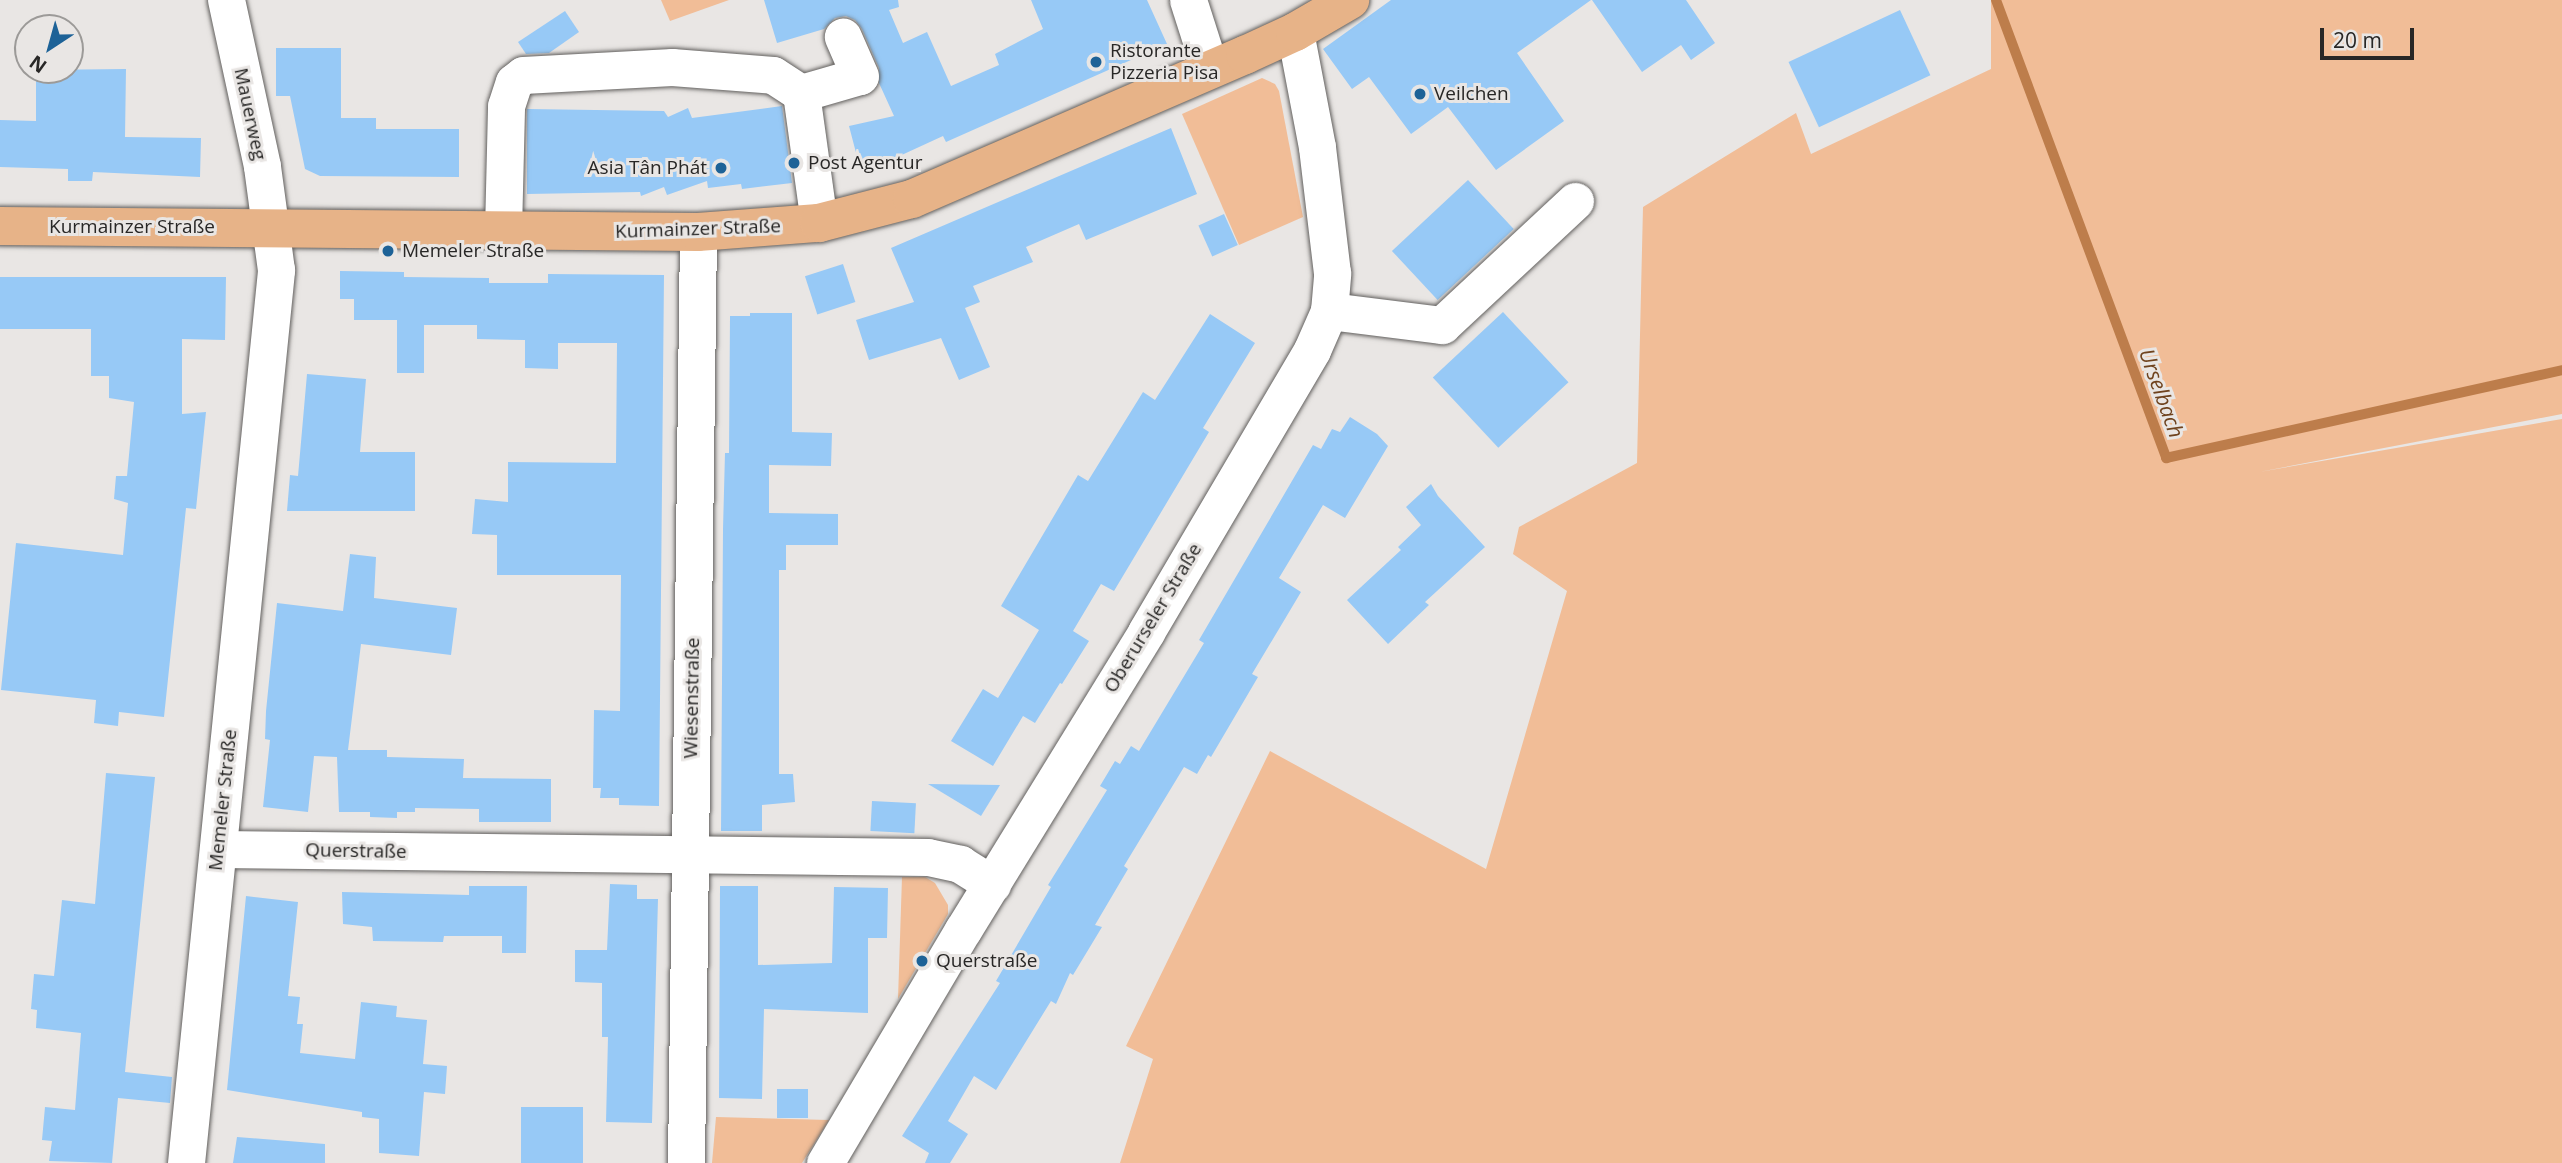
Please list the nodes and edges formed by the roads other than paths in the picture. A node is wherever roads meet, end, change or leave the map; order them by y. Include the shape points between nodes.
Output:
1 (226, 0) edge
2 (1188, 0) edge
3 (1350, 0) edge
4 (1295, 32) junction
5 (844, 37) dead end
6 (1210, 69) junction
7 (802, 93) junction
8 (1575, 201) dead end
9 (819, 223) junction
10 (0, 226) edge
11 (271, 228) junction
12 (503, 231) junction
13 (698, 233) junction
14 (1329, 311) junction
15 (218, 849) junction
16 (689, 854) junction
17 (992, 884) junction
18 (186, 1163) edge
19 (686, 1163) edge
20 (825, 1163) edge

1 - 11 street, Mauerweg
2 - 6 street
3 - 4 main road, Kurmainzer Straße
4 - 6 main road, Kurmainzer Straße
4 - 14 street, Oberurseler Straße via 1317,147 1332,273
5 - 7 street via 860,76
6 - 9 main road, Kurmainzer Straße via 912,199
7 - 9 street
7 - 12 street via 773,75 672,67 523,75 514,82 506,106
8 - 14 street via 1442,325
9 - 13 main road, Kurmainzer Straße
10 - 11 main road, Kurmainzer Straße
11 - 12 main road, Kurmainzer Straße
11 - 15 street, Memeler Straße via 276,270
12 - 13 main road, Kurmainzer Straße
13 - 16 street, Wiesenstraße
14 - 17 street, Oberurseler Straße via 1312,349 1160,609
15 - 16 street, Querstraße
15 - 18 street, Memeler Straße
16 - 17 street, Querstraße via 928,857 960,864
16 - 19 street, Wiesenstraße
17 - 20 street, Oberurseler Straße

